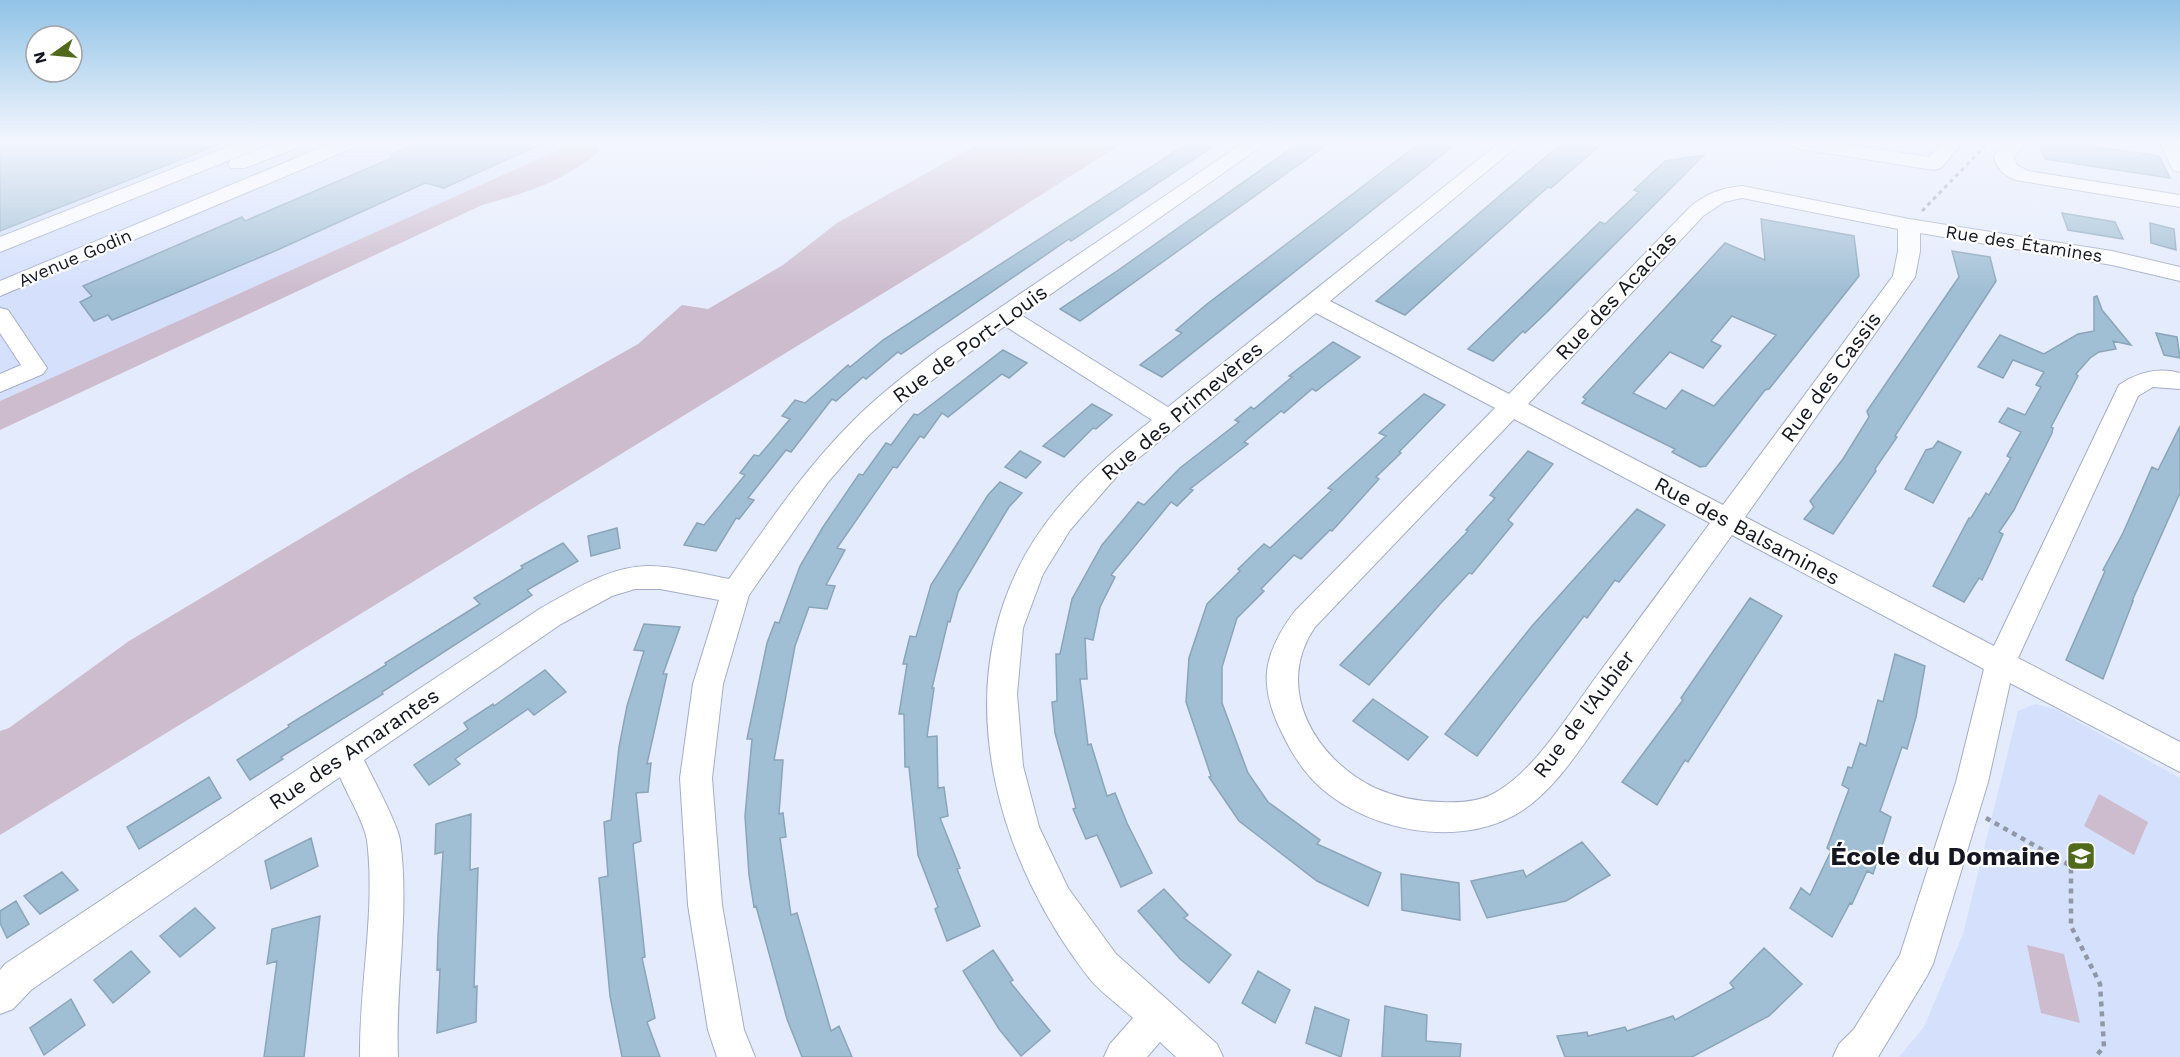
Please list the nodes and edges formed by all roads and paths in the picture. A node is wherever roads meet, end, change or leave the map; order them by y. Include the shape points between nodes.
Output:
1 (148, 192) edge
2 (150, 192) edge
3 (160, 192) edge
4 (231, 192) edge
5 (1184, 192) edge
6 (1447, 192) edge
7 (1737, 192) edge
8 (1744, 192) edge
9 (1940, 192) edge
10 (2126, 192) edge
11 (1727, 193) joint
12 (2180, 201) edge
13 (179, 214) junction
14 (1909, 225) junction
15 (0, 245) edge
16 (0, 261) edge
17 (2180, 274) edge
18 (0, 289) edge
19 (1315, 303) junction
20 (0, 315) edge
21 (1005, 316) junction
22 (2180, 381) edge
23 (0, 384) edge
24 (1511, 407) junction
25 (1168, 419) junction
26 (1727, 520) junction
27 (736, 592) junction
28 (2000, 664) junction
29 (346, 755) junction
30 (2180, 758) edge
31 (1965, 806) junction
32 (0, 996) edge
33 (1158, 1016) junction
34 (379, 1057) edge
35 (736, 1057) edge
36 (1123, 1057) edge
37 (1204, 1057) edge
38 (1852, 1057) edge
39 (2095, 1057) edge

1 - 15 street
2 - 16 street
3 - 13 street
4 - 13 street, Avenue Godin
5 - 21 street, Rue de Port-Louis
6 - 19 street, Rue des Primevères
7 - 11 street, Rue des Étamines
8 - 14 street, Rue des Étamines
9 - 14 path
10 - 12 street
11 - 24 street, Rue des Acacias via 1710,199 1695,212
13 - 18 street, Avenue Godin
14 - 17 street, Rue des Étamines via 2112,258
14 - 26 street, Rue des Cassis via 1904,277
19 - 24 street, Rue des Balsamines
19 - 25 street, Rue des Primevères
20 - 23 street via 34,368
21 - 25 street
21 - 27 street, Rue de Port-Louis via 947,355 860,429 813,483
22 - 28 street via 2153,377 2128,391
24 - 26 street, Rue des Balsamines
24 - 26 street, Rue de l'Aubier via 1290,639 1281,680 1290,720 1313,758 1344,788 1389,809 1442,819 1488,812 1527,790 1568,741
25 - 33 street, Rue des Primevères via 1109,468 1060,523 1030,573 1009,628 1002,694 1007,766 1023,828 1056,900 1103,967
26 - 28 street, Rue des Balsamines
27 - 29 street, Rue des Amarantes via 652,578 634,578 600,589 551,616
27 - 35 street, Rue de Port-Louis via 708,684 696,778 705,905 726,1030
28 - 30 street, Rue des Balsamines
28 - 31 street
29 - 32 street, Rue des Amarantes via 18,977
29 - 34 street via 383,838 386,910
31 - 38 street via 1915,964 1867,1042
31 - 39 path via 2071,866 2071,926 2100,984 2104,1047
33 - 36 street
33 - 37 street, Rue des Primevères

